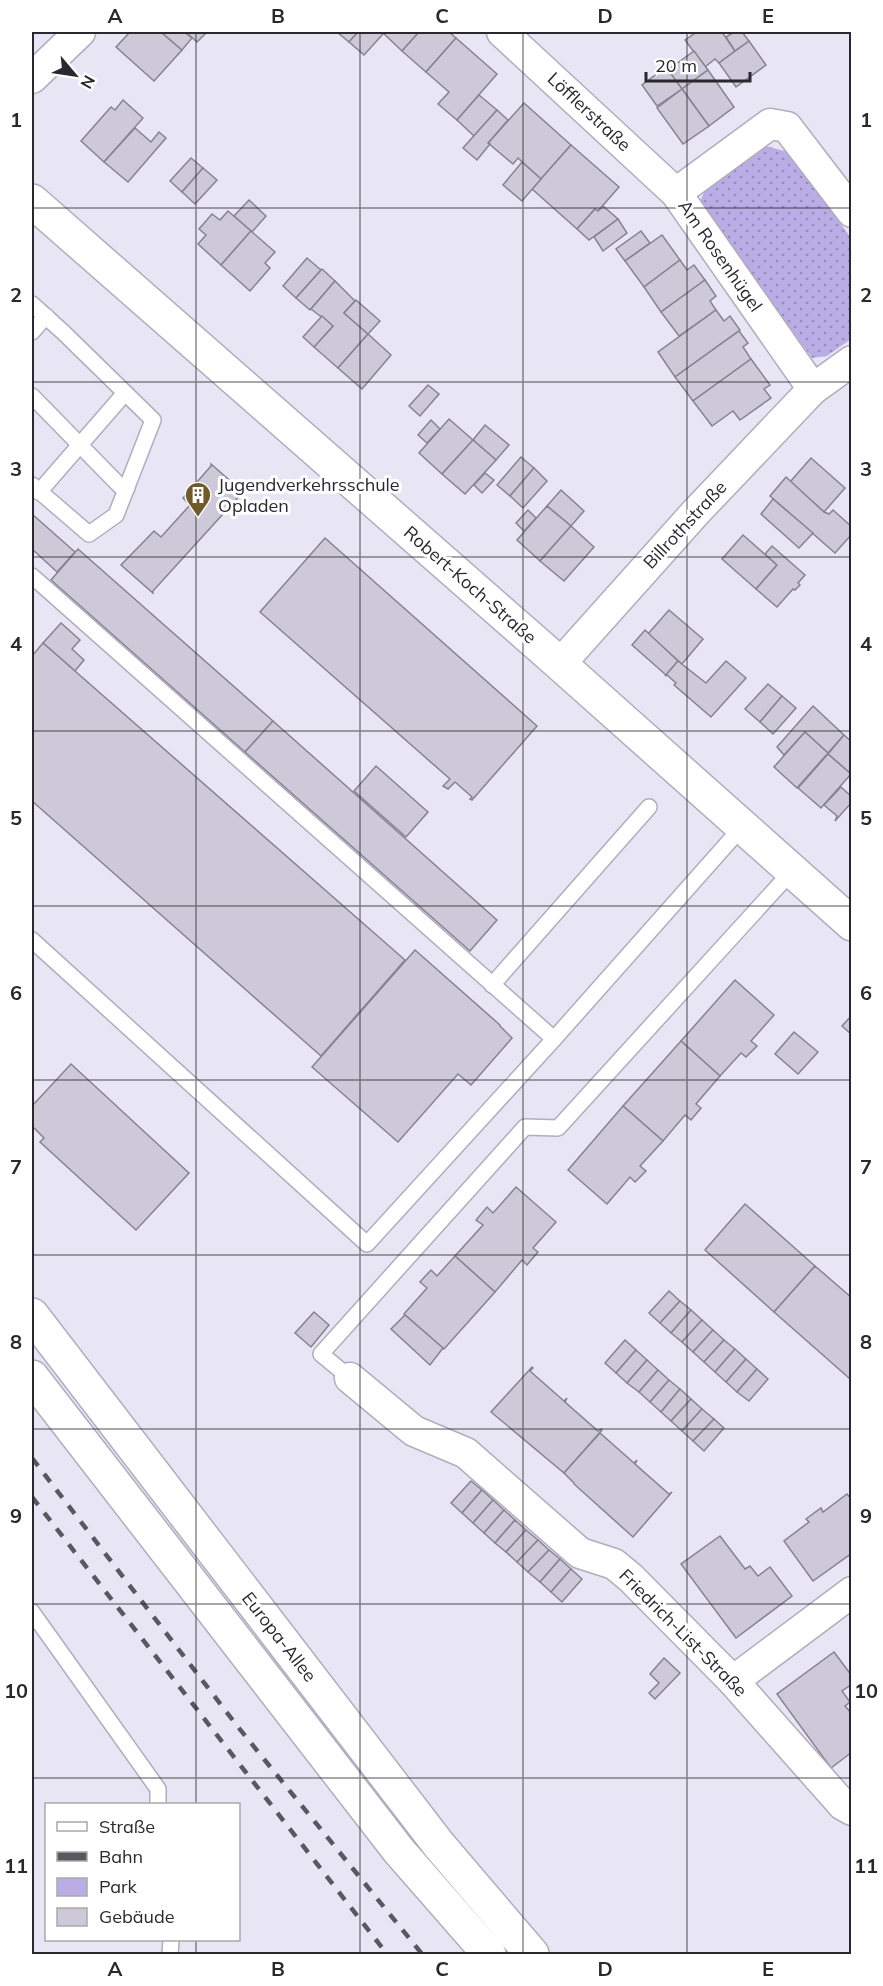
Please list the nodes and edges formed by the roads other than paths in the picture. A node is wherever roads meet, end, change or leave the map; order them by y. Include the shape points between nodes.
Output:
1 (80, 32) edge
2 (502, 32) edge
3 (32, 78) edge
4 (676, 193) junction
5 (32, 201) edge
6 (852, 212) edge
7 (32, 304) edge
8 (46, 316) junction
9 (32, 332) edge
10 (852, 361) edge
11 (813, 389) junction
12 (125, 393) junction
13 (32, 396) edge
14 (81, 446) junction
15 (35, 488) edge
16 (126, 488) junction
17 (32, 576) edge
18 (560, 664) junction
19 (649, 807) dead end
20 (742, 827) junction
21 (792, 871) junction
22 (852, 924) edge
23 (32, 940) edge
24 (492, 985) junction
25 (554, 1040) junction
26 (32, 1315) edge
27 (32, 1377) edge
28 (350, 1378) joint
29 (852, 1592) edge
30 (32, 1612) edge
31 (733, 1681) junction
32 (158, 1803) edge
33 (852, 1810) edge
34 (489, 1954) edge
35 (532, 1954) edge

1 - 3 street
2 - 4 street, Löfflerstraße
4 - 6 street, Am Rosenhügel via 770,124 787,127
4 - 11 street, Am Rosenhügel
5 - 18 main road, Robert-Koch-Straße
7 - 8 lane
8 - 9 lane
8 - 12 lane
10 - 11 street
11 - 18 street, Billrothstraße
12 - 14 lane
12 - 16 lane via 153,420
13 - 14 lane
14 - 15 lane
14 - 16 lane
15 - 16 lane via 89,534 116,515
17 - 24 lane
18 - 20 main road, Robert-Koch-Straße
19 - 24 lane
20 - 21 main road, Robert-Koch-Straße
20 - 25 lane
21 - 22 main road, Robert-Koch-Straße
21 - 28 lane via 558,1128 525,1127 321,1354
23 - 25 lane via 367,1244
24 - 25 lane
26 - 35 main road, Europa-Allee via 439,1845
27 - 34 main road, Europa-Allee via 399,1851
28 - 31 street, Friedrich-List-Straße via 414,1431 466,1453 580,1553 614,1564
29 - 31 street
30 - 32 lane via 158,1789
31 - 33 street, Friedrich-List-Straße via 843,1805

